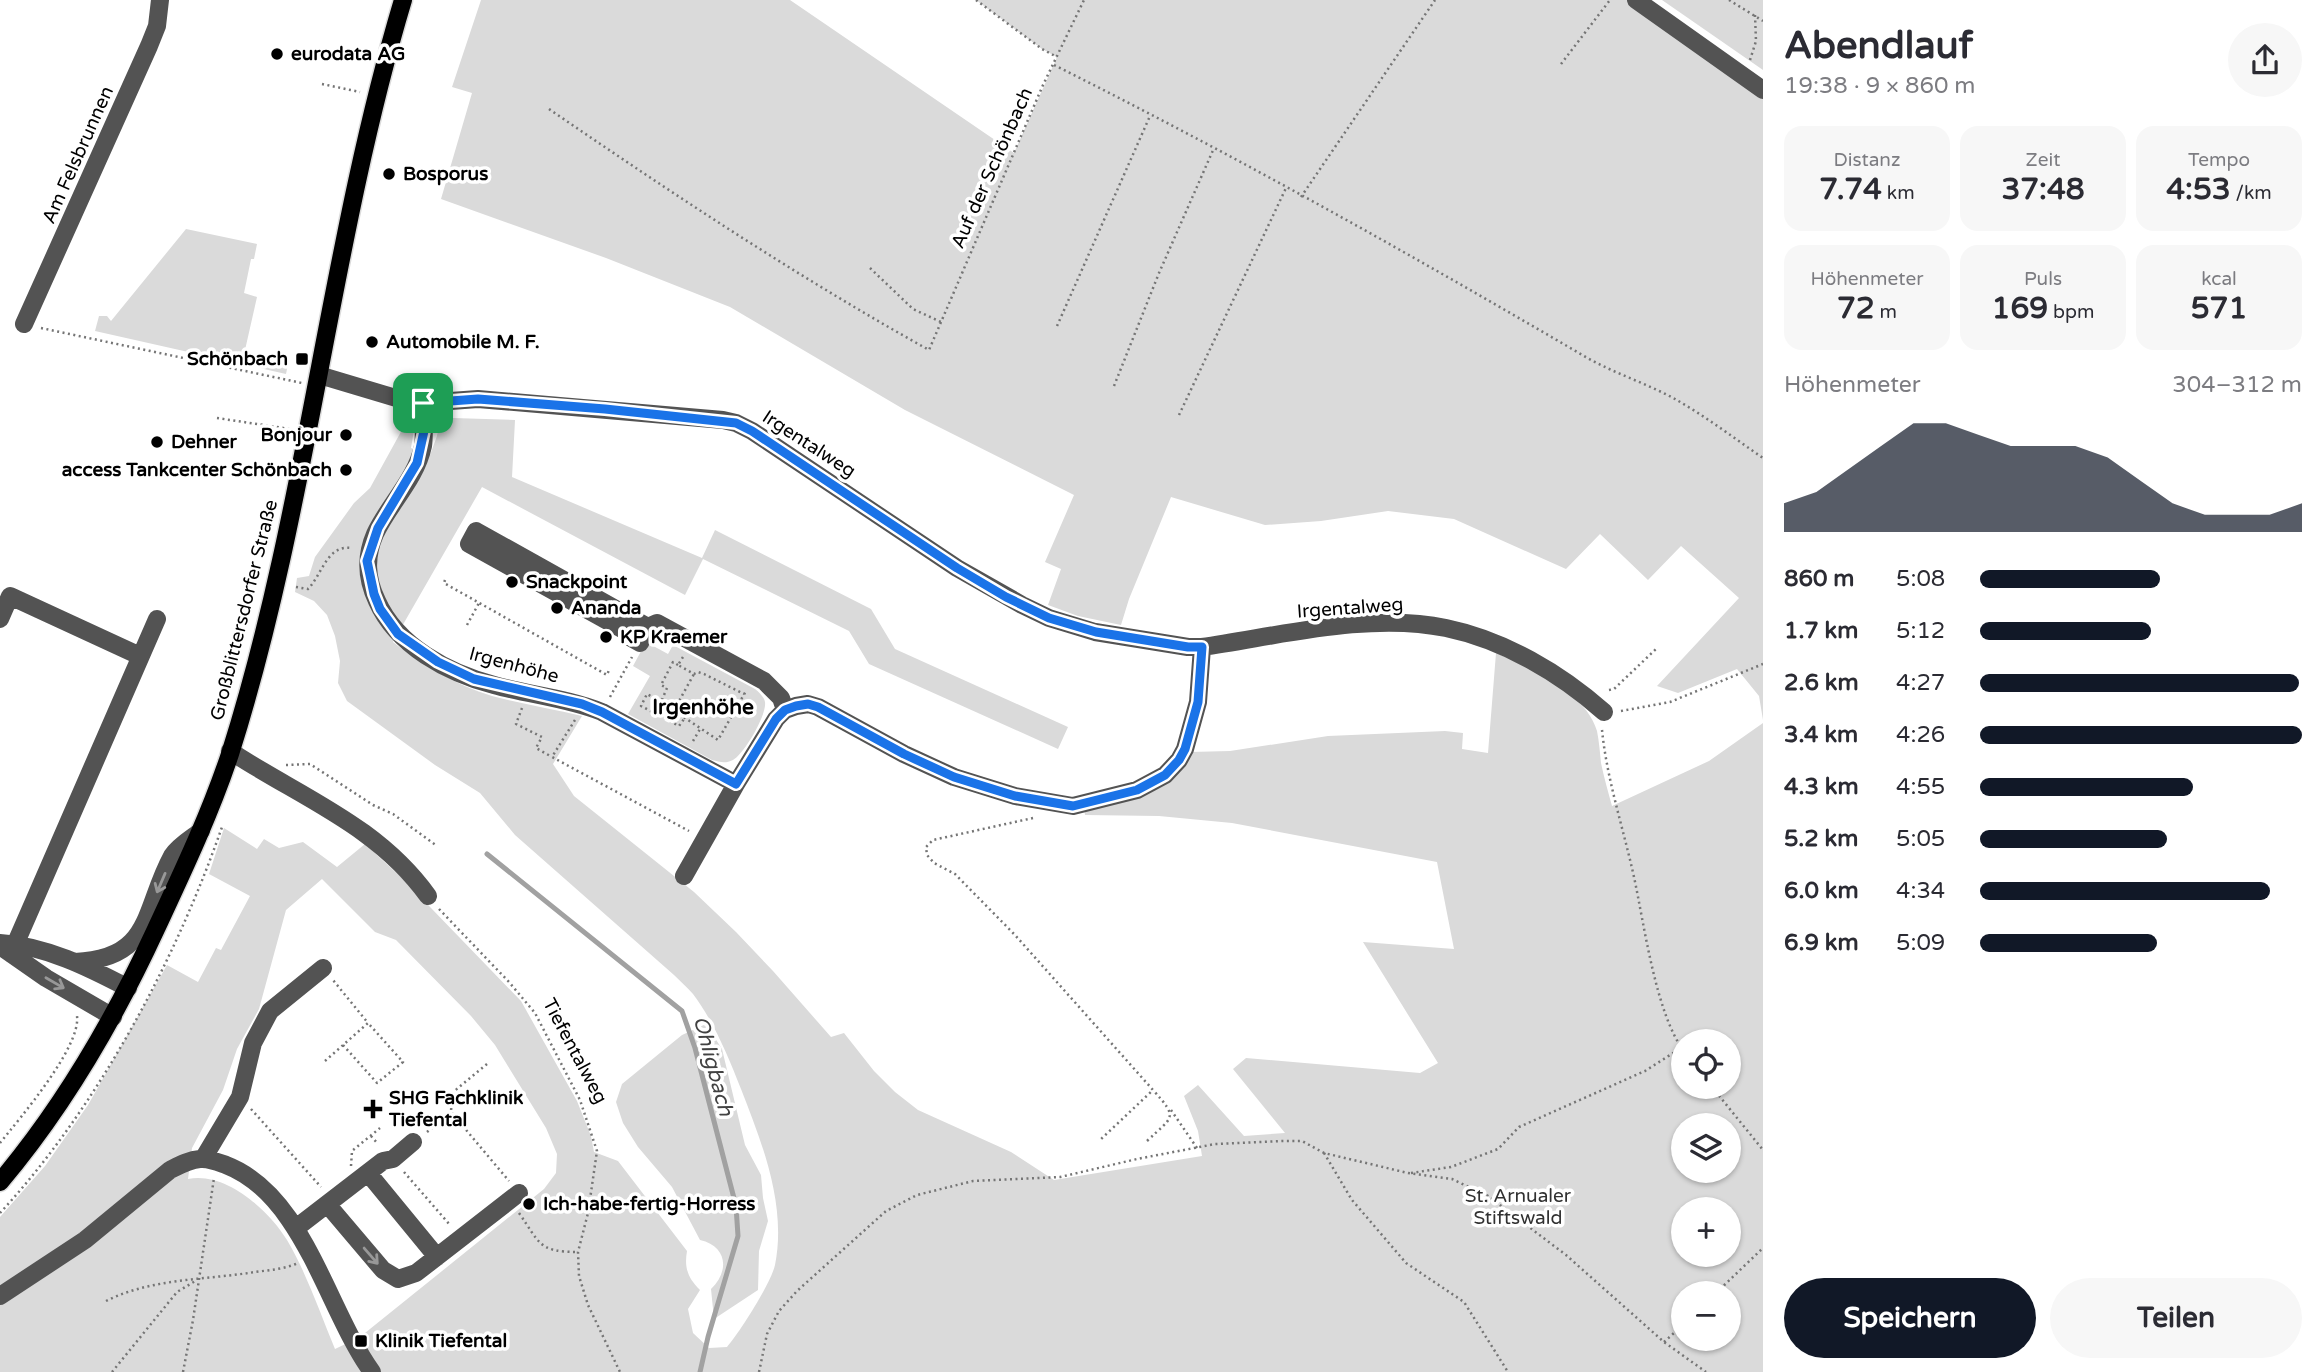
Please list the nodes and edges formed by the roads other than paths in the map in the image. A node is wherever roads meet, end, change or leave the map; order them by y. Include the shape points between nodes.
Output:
1 (160, 0) edge
2 (403, 0) edge
3 (1636, 0) edge
4 (1763, 90) edge
5 (24, 324) road end
6 (319, 375) junction
7 (423, 403) junction
8 (0, 619) edge
9 (157, 619) dead end
10 (644, 635) junction
11 (1202, 647) junction
12 (141, 656) junction
13 (785, 710) junction
14 (1604, 712) road end
15 (230, 751) junction
16 (736, 784) junction
17 (201, 831) junction
18 (684, 877) dead end
19 (428, 896) road end
20 (7, 947) edge
21 (75, 962) junction
22 (323, 968) road end
23 (128, 988) junction
24 (113, 1017) junction
25 (413, 1142) dead end
26 (203, 1159) junction
27 (368, 1173) junction
28 (0, 1182) edge
29 (514, 1196) road end
30 (330, 1202) junction
31 (296, 1228) junction
32 (437, 1257) junction
33 (0, 1296) edge
34 (372, 1372) edge

1 - 5 street, Am Felsbrunnen via 149,46
2 - 6 main road, Großblittersdorfer Straße via 376,96
3 - 4 street
6 - 7 street, Irgentalweg
6 - 15 main road, Großblittersdorfer Straße via 280,565
7 - 11 street, Irgentalweg via 491,400 736,423 957,568 1049,618 1096,632
7 - 16 street, Irgenhöhe via 424,431 417,463 369,551 374,594 398,634 438,662 474,679 602,712
8 - 12 street via 10,596
9 - 12 street
10 - 10 street via 476,531 469,544 631,638
10 - 13 street via 657,623 692,641 764,681 781,698
11 - 13 street via 1198,702 1179,760 1165,775 1137,790 1073,806 1015,796 954,777 818,707 808,704
11 - 14 street, Irgentalweg via 1363,625 1447,628 1534,662
12 - 20 street
13 - 16 street
15 - 17 main road, Großblittersdorfer Straße
15 - 19 street via 358,827 416,879
16 - 18 street
17 -> 21 street via 174,853 138,937 110,956
17 - 23 main road, Großblittersdorfer Straße
20 - 21 street
20 -> 24 street via 46,978
21 - 23 street
22 - 26 street via 270,1011 253,1043 240,1097
23 - 24 main road, Großblittersdorfer Straße
24 - 28 main road, Großblittersdorfer Straße via 61,1103
25 - 27 street
26 - 31 street via 245,1175
26 - 33 street via 170,1170 85,1240
27 - 30 street
27 - 32 street
29 - 32 street
30 - 31 street
30 -> 32 street via 390,1276 409,1277
31 - 34 street via 353,1344

